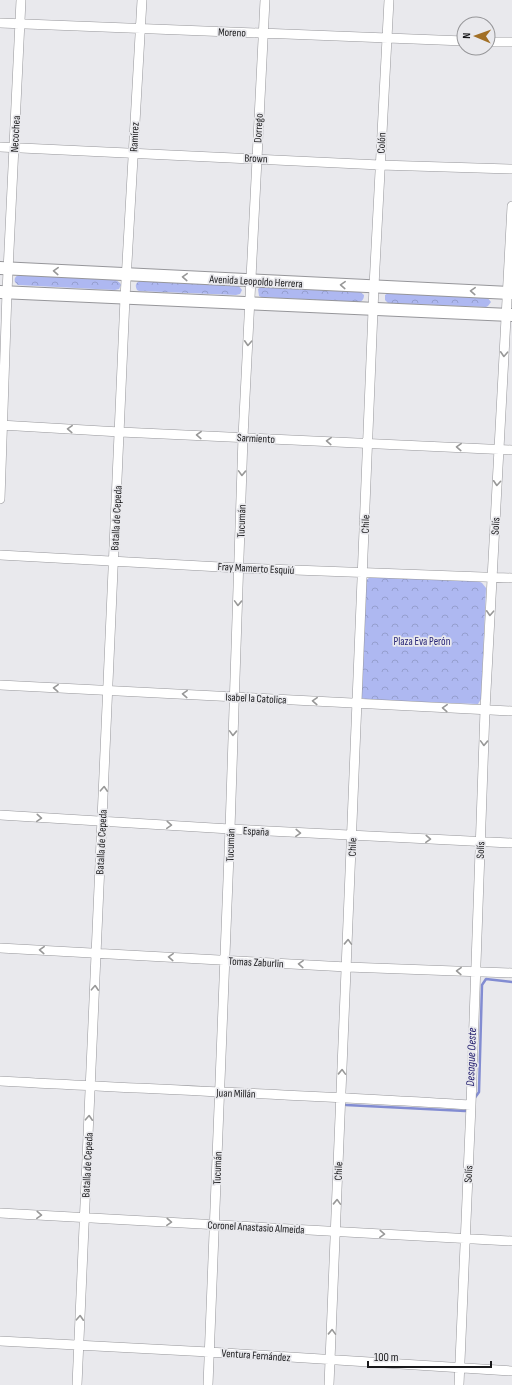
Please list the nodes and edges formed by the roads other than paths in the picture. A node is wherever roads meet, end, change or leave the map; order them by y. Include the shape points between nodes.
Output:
1 (22, 0) edge
2 (142, 0) edge
3 (265, 0) edge
4 (389, 0) edge
5 (0, 23) edge
6 (20, 23) junction
7 (141, 28) junction
8 (263, 33) junction
9 (386, 38) junction
10 (456, 41) edge
11 (496, 42) edge
12 (512, 42) edge
13 (0, 147) edge
14 (14, 147) junction
15 (133, 154) junction
16 (257, 158) junction
17 (380, 165) junction
18 (512, 169) edge
19 (512, 206) edge
20 (4, 268) edge
21 (127, 275) junction
22 (252, 280) junction
23 (374, 286) junction
24 (4, 292) edge
25 (510, 293) edge
26 (126, 298) junction
27 (250, 304) junction
28 (374, 310) junction
29 (509, 315) edge
30 (1, 425) edge
31 (120, 432) junction
32 (243, 437) junction
33 (368, 443) junction
34 (500, 449) junction
35 (512, 450) edge
36 (0, 499) edge
37 (0, 555) edge
38 (114, 561) junction
39 (239, 568) junction
40 (363, 573) junction
41 (491, 577) junction
42 (512, 578) edge
43 (0, 685) edge
44 (108, 690) junction
45 (234, 697) junction
46 (358, 703) junction
47 (485, 710) junction
48 (512, 711) edge
49 (0, 815) edge
50 (102, 821) junction
51 (230, 829) junction
52 (352, 836) junction
53 (481, 841) junction
54 (512, 843) edge
55 (0, 948) edge
56 (96, 953) junction
57 (225, 960) junction
58 (347, 967) junction
59 (475, 971) junction
60 (512, 973) edge
61 (0, 1081) edge
62 (90, 1086) junction
63 (220, 1092) junction
64 (341, 1097) junction
65 (471, 1105) junction
66 (0, 1213) edge
67 (84, 1218) junction
68 (215, 1225) junction
69 (336, 1231) junction
70 (465, 1238) junction
71 (512, 1241) edge
72 (0, 1342) edge
73 (79, 1346) junction
74 (209, 1352) junction
75 (330, 1360) junction
76 (459, 1369) junction
77 (512, 1371) edge
78 (77, 1385) edge
79 (208, 1385) edge
80 (330, 1385) edge
81 (459, 1385) edge

1 - 6 street, Necochea
2 - 7 street, Ramírez
3 - 8 street, Dorrego
4 - 9 street, Colón
5 - 6 street, Moreno
6 - 7 street, Moreno
6 - 14 street, Necochea
7 - 8 street, Moreno
7 - 15 street, Ramírez
8 - 9 street, Moreno
8 - 16 street, Dorrego
9 - 10 street, Moreno
9 - 17 street, Colón
11 - 12 street
13 - 14 street, Brown
14 - 15 street, Brown
14 - 20 street, Necochea
15 - 16 street, Brown
15 - 21 street, Ramírez
16 - 17 street, Brown
16 - 22 street, Dorrego
17 - 18 street, Brown
17 - 23 street, Colón
19 - 25 street, Solís
21 -> 20 street, Avenida Leopoldo Herrera
20 - 24 street, Necochea
22 -> 21 street, Avenida Leopoldo Herrera
21 - 26 street, Ramírez
23 -> 22 street, Avenida Leopoldo Herrera
22 - 27 street, Dorrego
25 -> 23 street, Avenida Leopoldo Herrera
23 - 28 street, Colón
24 - 26 street, Avenida Leopoldo Herrera
24 - 30 street, Necochea
25 - 29 street, Solís
26 - 27 street, Avenida Leopoldo Herrera
26 - 31 street, Batalla de Cepeda
27 - 28 street, Avenida Leopoldo Herrera
27 -> 32 street, Tucumán
28 - 29 street, Avenida Leopoldo Herrera
28 - 33 street, Chile
29 -> 34 street, Solís
31 -> 30 street, Sarmiento
30 - 36 street, Necochea
32 -> 31 street, Sarmiento
31 - 38 street, Batalla de Cepeda
33 -> 32 street, Sarmiento
32 -> 39 street, Tucumán
34 -> 33 street, Sarmiento
33 - 40 street, Chile
34 - 35 street, Sarmiento
34 -> 41 street, Solís
37 - 38 street, Fray Mamerto Esquiú
38 - 39 street, Fray Mamerto Esquiú
38 - 44 street, Batalla de Cepeda
39 - 40 street, Fray Mamerto Esquiú
39 -> 45 street, Tucumán
40 - 41 street, Fray Mamerto Esquiú
40 - 46 street, Chile
41 - 42 street, Fray Mamerto Esquiú
41 -> 47 street, Solís
44 -> 43 street, Isabel la Catolica
45 -> 44 street, Isabel la Catolica
50 -> 44 street, Batalla de Cepeda
46 -> 45 street, Isabel la Catolica
45 -> 51 street, Tucumán
47 -> 46 street, Isabel la Catolica
46 - 52 street, Chile
47 - 48 street, Isabel la Catolica
47 -> 53 street, Solís
49 -> 50 street, España
50 -> 51 street, España
50 - 56 street, Batalla de Cepeda
51 -> 52 street, España
51 - 57 street, Tucumán
52 -> 53 street, España
58 -> 52 street, Chile
53 - 54 street, España
53 - 59 street, Solís
56 -> 55 street, Tomas Zaburlin
57 -> 56 street, Tomas Zaburlin
62 -> 56 street, Batalla de Cepeda
58 -> 57 street, Tomas Zaburlin
57 - 63 street, Tucumán
59 -> 58 street, Tomas Zaburlin
64 -> 58 street, Chile
59 - 60 street, Tomas Zaburlin
59 - 65 street, Solís
61 - 62 street, Juan Millán
62 - 63 street, Juan Millán
67 -> 62 street, Batalla de Cepeda
63 - 64 street, Juan Millán
63 - 68 street, Tucumán
64 - 65 street, Juan Millán
69 -> 64 street, Chile
65 - 70 street, Solís
66 -> 67 street, Coronel Anastasio Almeida
67 -> 68 street, Coronel Anastasio Almeida
73 -> 67 street, Batalla de Cepeda
68 - 69 street, Coronel Anastasio Almeida
68 - 74 street, Tucumán
69 -> 70 street, Coronel Anastasio Almeida
75 -> 69 street, Chile
70 - 71 street, Coronel Anastasio Almeida
70 - 76 street, Solís
72 - 73 street, Ventura Fernández
73 - 74 street, Ventura Fernández
73 - 78 street, Batalla de Cepeda
74 - 75 street, Ventura Fernández
74 - 79 street, Tucumán
75 - 76 street, Ventura Fernández
75 - 80 street, Chile
76 - 77 street, Ventura Fernández
76 - 81 street, Solís

